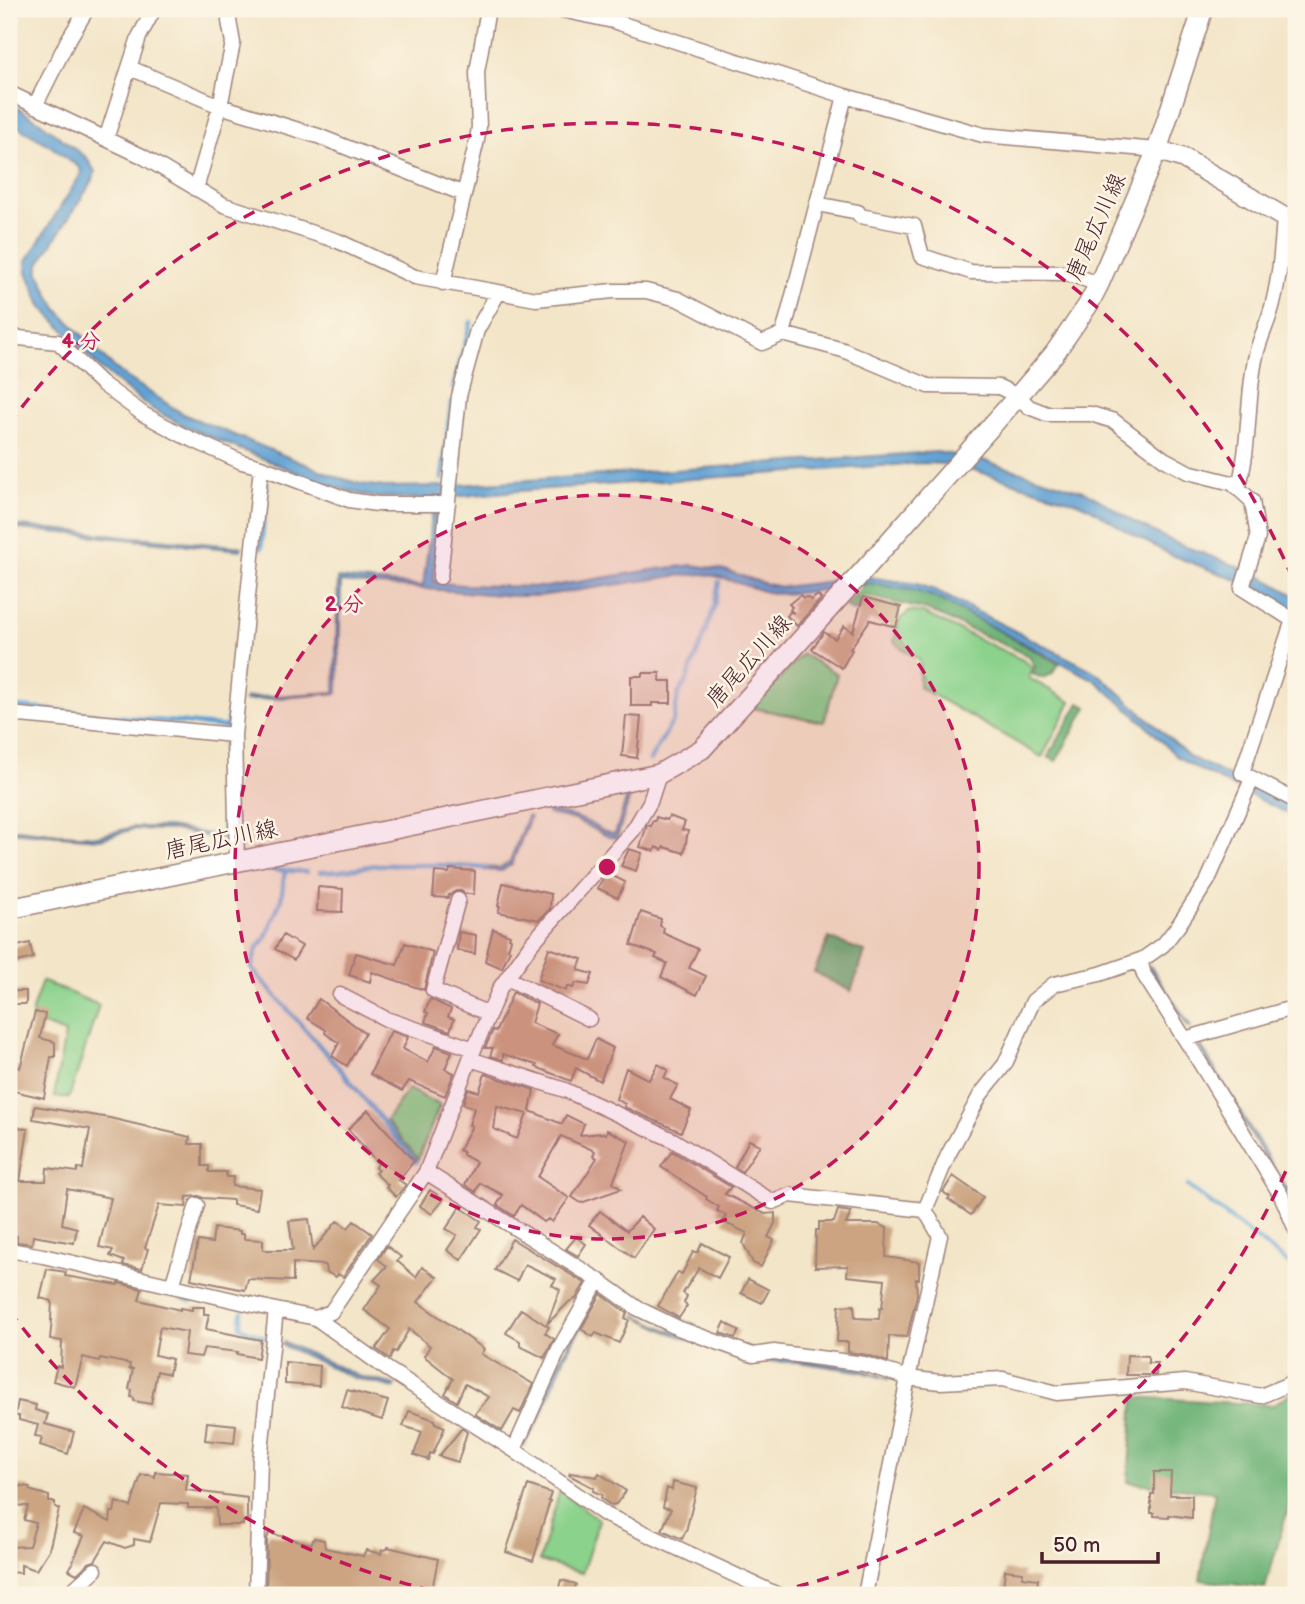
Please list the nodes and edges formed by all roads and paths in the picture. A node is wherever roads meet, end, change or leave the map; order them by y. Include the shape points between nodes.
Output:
1 (87, 9) edge
2 (154, 9) edge
3 (230, 9) edge
4 (488, 9) edge
5 (557, 9) edge
6 (1203, 9) edge
7 (130, 68) junction
8 (9, 93) edge
9 (845, 96) junction
10 (35, 106) junction
11 (220, 106) junction
12 (106, 139) junction
13 (1157, 150) junction
14 (197, 189) junction
15 (464, 194) junction
16 (817, 204) junction
17 (1290, 220) edge
18 (443, 283) junction
19 (1099, 284) junction
20 (498, 293) junction
21 (783, 334) junction
22 (9, 337) edge
23 (1018, 396) junction
24 (261, 467) junction
25 (1238, 489) junction
26 (448, 502) junction
27 (440, 577) dead end
28 (1295, 621) edge
29 (9, 714) edge
30 (234, 735) junction
31 (659, 775) junction
32 (1249, 785) junction
33 (1296, 801) edge
34 (237, 861) junction
35 (458, 900) dead end
36 (9, 909) edge
37 (1140, 960) junction
38 (507, 978) junction
39 (340, 995) dead end
40 (1296, 1007) edge
41 (489, 1014) junction
42 (589, 1019) dead end
43 (1185, 1039) junction
44 (472, 1054) junction
45 (426, 1172) junction
46 (197, 1205) dead end
47 (925, 1210) junction
48 (1296, 1230) edge
49 (9, 1250) edge
50 (598, 1280) junction
51 (172, 1286) junction
52 (276, 1310) junction
53 (316, 1318) junction
54 (908, 1378) junction
55 (1296, 1381) edge
56 (514, 1450) junction
57 (95, 1570) dead end
58 (72, 1595) edge
59 (256, 1595) edge
60 (778, 1595) edge
61 (865, 1595) edge

1 - 10 street
2 - 7 street
3 - 11 street via 233,43
4 - 15 street via 477,72 479,127
5 - 9 street via 613,21
6 - 13 main road, 唐尾広川線
7 - 11 street
7 - 12 street
8 - 10 street
9 - 13 street via 983,135
9 - 16 street
10 - 12 street
11 - 14 street
11 - 15 street via 318,136
12 - 14 street
13 - 17 main road via 1183,158
13 - 19 main road, 唐尾広川線
14 - 18 street via 224,205 338,241 415,277
15 - 18 street
16 - 19 street via 914,226 922,256 971,272 1066,274
16 - 21 street
17 - 25 street via 1278,284 1256,356 1245,467
18 - 20 street
19 - 23 main road, 唐尾広川線 via 1054,354
20 - 21 street via 536,299 646,291 678,299 762,342
20 - 26 street via 477,330 460,396
21 - 23 street via 843,350 928,386 999,387
22 - 24 street via 58,342 143,414
23 - 25 street via 1029,407 1047,414 1091,414 1114,421 1188,472 1232,483
23 - 31 main road, 唐尾広川線 via 702,749
24 - 26 street via 349,500
24 - 30 street
25 - 28 street via 1252,501 1258,537 1242,588
26 - 27 street
28 - 32 street via 1242,774
29 - 30 street
30 - 34 street
31 - 34 main road, 唐尾広川線
31 - 38 street via 634,829 532,943
32 - 33 street
32 - 37 street via 1208,880 1163,945
34 - 36 main road, 唐尾広川線
35 - 41 street via 433,989
37 - 43 street via 1144,975
37 - 47 street via 1054,984 1033,1001 1005,1063 981,1094 948,1154
38 - 41 street
38 - 42 street
39 - 44 street
40 - 43 street
41 - 44 street
43 - 48 street via 1281,1195
44 - 45 street
44 - 47 street via 673,1140 774,1202 790,1195
45 - 50 street
45 - 53 street via 331,1312
46 - 51 street
47 - 54 street via 940,1236
49 - 51 street
50 - 54 street via 637,1308 678,1328 753,1355 774,1352 864,1364
50 - 56 street via 559,1349
51 - 52 street
52 - 53 street
52 - 59 street via 260,1460
53 - 56 street
54 - 55 street via 940,1382 1003,1379 1057,1393 1185,1382 1261,1396
54 - 61 street
56 - 60 street via 606,1515
57 - 58 street

